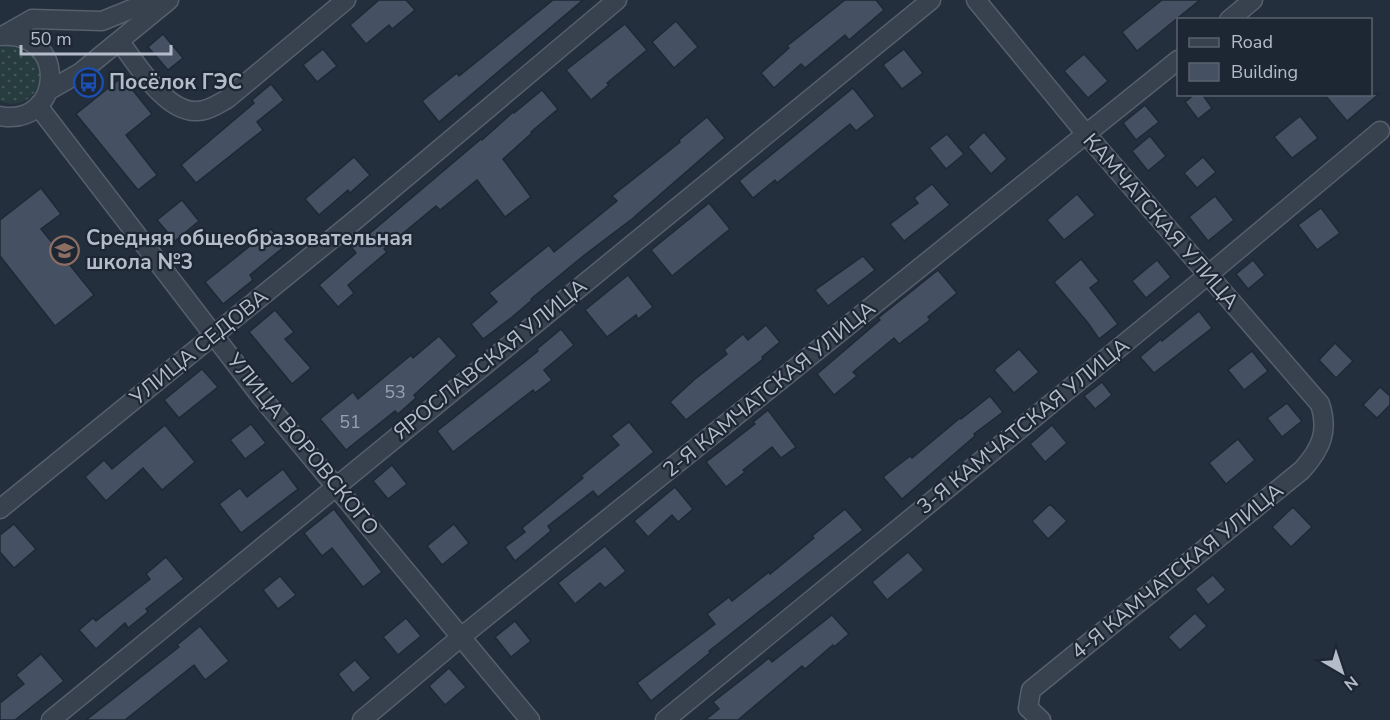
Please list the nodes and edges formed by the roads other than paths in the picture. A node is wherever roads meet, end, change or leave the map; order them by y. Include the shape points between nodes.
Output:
1 (154, 0) edge
2 (169, 0) edge
3 (346, 0) edge
4 (618, 0) edge
5 (931, 0) edge
6 (976, 0) edge
7 (1253, 0) edge
8 (1231, 18) edge
9 (2, 36) edge
10 (120, 42) junction
11 (1177, 62) edge
12 (43, 99) junction
13 (0, 116) edge
14 (1380, 131) dead end
15 (1086, 134) junction
16 (1208, 275) junction
17 (215, 335) junction
18 (1318, 447) joint
19 (336, 486) junction
20 (0, 509) edge
21 (461, 636) junction
22 (51, 720) edge
23 (362, 720) edge
24 (530, 720) edge
25 (665, 720) edge
26 (1041, 720) edge

1 - 9 street via 102,21 32,19
2 - 10 street
3 - 10 street via 227,99 196,111 162,96
4 - 17 street, УЛИЦА СЕДОВА
5 - 19 street, ЯРОСЛАВСКАЯ УЛИЦА
6 - 15 street, КАМЧАТСКАЯ УЛИЦА
7 - 8 street
9 - 12 street via 24,38 47,59 51,81
10 - 12 street
11 - 15 street, 2-Я КАМЧАТСКАЯ УЛИЦА
12 - 13 street via 19,117
12 - 17 street, УЛИЦА ВОРОВСКОГО
14 - 16 street, 3-Я КАМЧАТСКАЯ УЛИЦА
15 - 16 street, КАМЧАТСКАЯ УЛИЦА
15 - 21 street, 2-Я КАМЧАТСКАЯ УЛИЦА
16 - 18 street, КАМЧАТСКАЯ УЛИЦА via 1320,404 1324,432
16 - 25 street, 3-Я КАМЧАТСКАЯ УЛИЦА
17 - 19 street, УЛИЦА ВОРОВСКОГО
17 - 20 street, УЛИЦА СЕДОВА
18 - 26 street, 4-Я КАМЧАТСКАЯ УЛИЦА via 1302,470 1031,690 1028,708
19 - 21 street, УЛИЦА ВОРОВСКОГО
19 - 22 street, ЯРОСЛАВСКАЯ УЛИЦА
21 - 23 street, 2-Я КАМЧАТСКАЯ УЛИЦА
21 - 24 street, УЛИЦА ВОРОВСКОГО

